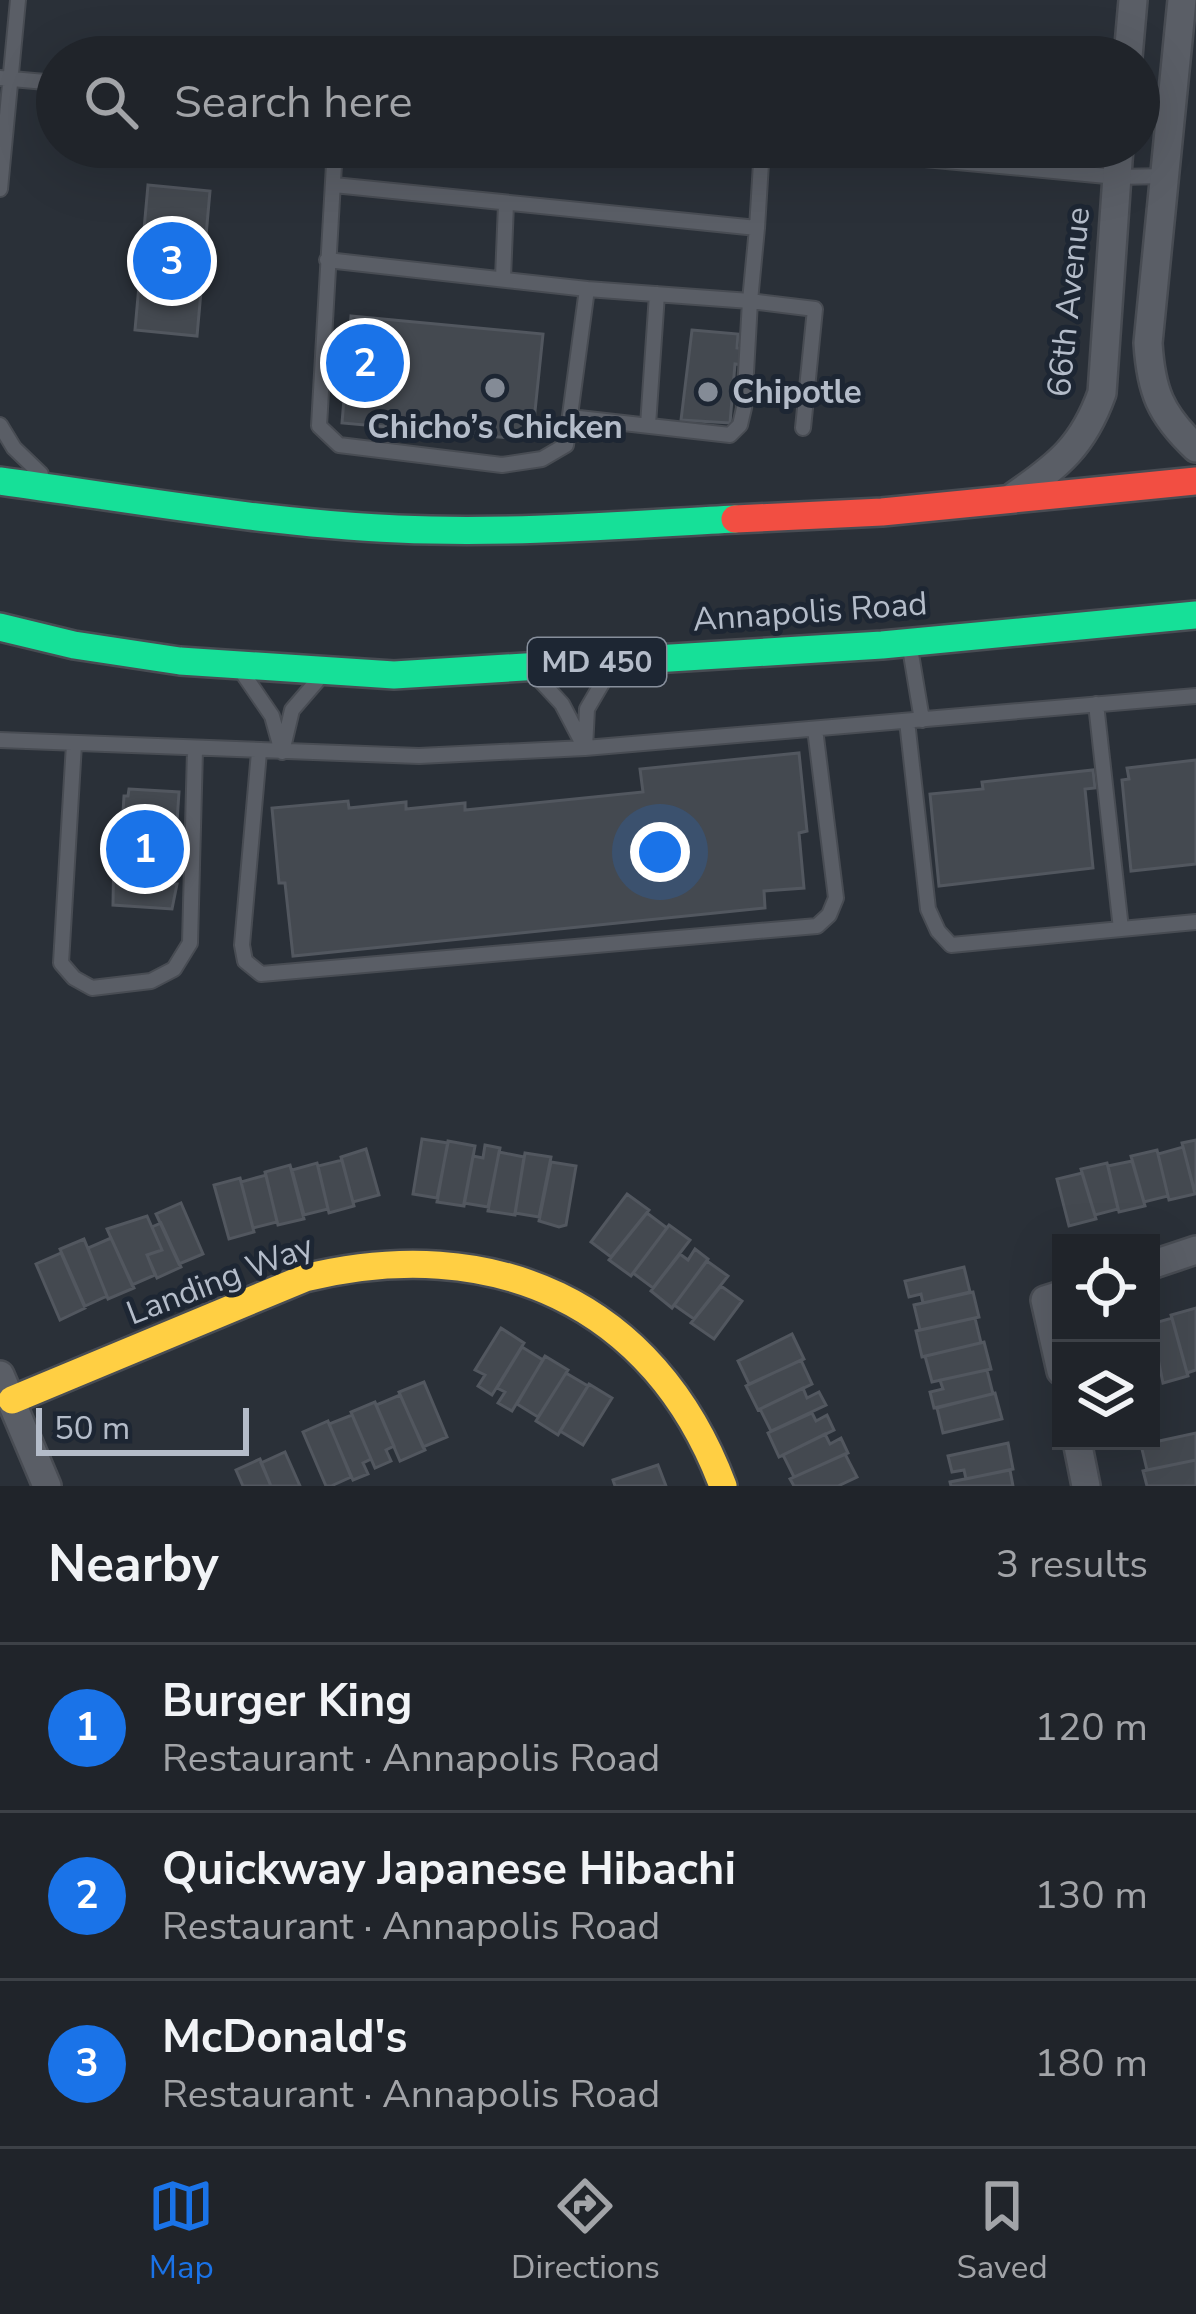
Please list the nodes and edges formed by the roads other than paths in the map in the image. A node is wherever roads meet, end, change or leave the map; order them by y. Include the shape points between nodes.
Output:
1 (18, 0) edge
2 (1133, 0) edge
3 (1182, 0) edge
4 (1130, 36) edge
5 (5, 78) edge
6 (36, 81) edge
7 (334, 168) edge
8 (761, 168) edge
9 (1021, 168) edge
10 (1118, 168) edge
11 (1166, 176) junction
12 (1117, 177) junction
13 (334, 185) junction
14 (0, 189) edge
15 (506, 204) junction
16 (757, 228) junction
17 (327, 260) junction
18 (503, 278) junction
19 (587, 289) junction
20 (657, 294) junction
21 (750, 301) junction
22 (570, 417) junction
23 (0, 425) edge
24 (648, 425) junction
25 (803, 428) dead end
26 (1196, 448) edge
27 (0, 481) edge
28 (1196, 481) edge
29 (71, 492) junction
30 (1010, 498) junction
31 (1196, 615) edge
32 (0, 627) edge
33 (909, 643) junction
34 (617, 661) junction
35 (237, 667) junction
36 (528, 668) junction
37 (326, 673) junction
38 (1196, 696) edge
39 (1096, 704) junction
40 (915, 720) junction
41 (815, 729) junction
42 (0, 740) edge
43 (74, 744) junction
44 (585, 748) junction
45 (195, 750) junction
46 (259, 752) junction
47 (282, 752) junction
48 (1196, 922) edge
49 (1121, 929) junction
50 (1196, 1250) edge
51 (1160, 1262) edge
52 (1052, 1298) edge
53 (1052, 1328) edge
54 (6, 1387) edge
55 (1078, 1450) edge
56 (47, 1486) edge
57 (723, 1486) edge
58 (1087, 1486) edge

1 - 5 lane
2 - 4 street
3 - 11 street
5 - 6 lane
5 - 14 lane
7 - 13 lane
8 - 16 lane
9 - 12 lane
10 - 12 street, 66th Avenue
11 - 12 lane
11 - 26 street via 1150,381 1167,418
12 - 30 street, 66th Avenue via 1102,393 1076,448
13 - 15 lane
13 - 17 lane
15 - 16 lane
15 - 18 lane
16 - 21 lane
17 - 18 lane
17 - 22 lane via 319,426 339,445 502,466 566,446
18 - 19 lane
19 - 20 lane
19 - 22 lane
20 - 21 lane
20 - 24 lane
21 - 24 lane via 740,424 730,435
21 - 25 lane via 815,309
22 - 24 lane
23 - 29 lane via 26,463
27 - 29 main road
28 - 30 main road
29 - 30 main road via 399,530 859,514
31 - 33 main road, Annapolis Road / MD 450
32 - 35 main road, Annapolis Road / MD 450
33 - 34 main road, Annapolis Road / MD 450
33 - 40 lane
34 - 36 main road, Annapolis Road / MD 450
34 - 44 lane via 587,709
35 - 37 main road, Annapolis Road / MD 450
35 - 47 lane via 272,716
36 - 37 main road, Annapolis Road / MD 450
36 - 44 lane via 562,704
37 - 47 lane via 292,710
38 - 39 lane
39 - 40 lane
39 - 49 lane
40 - 41 lane
40 - 49 lane via 928,910 951,945
41 - 44 lane
41 - 46 lane via 836,898 817,926 261,974 245,961 242,945
42 - 43 lane
43 - 45 lane
43 - 45 lane via 61,963 92,988 151,981 174,969 190,943
44 - 47 lane
45 - 46 lane
46 - 47 lane
48 - 49 lane
50 - 51 street
52 - 53 street
54 - 56 street
54 - 57 main road, Landing Way via 315,1275 405,1264 467,1269 577,1306 629,1339 708,1442
55 - 58 street

